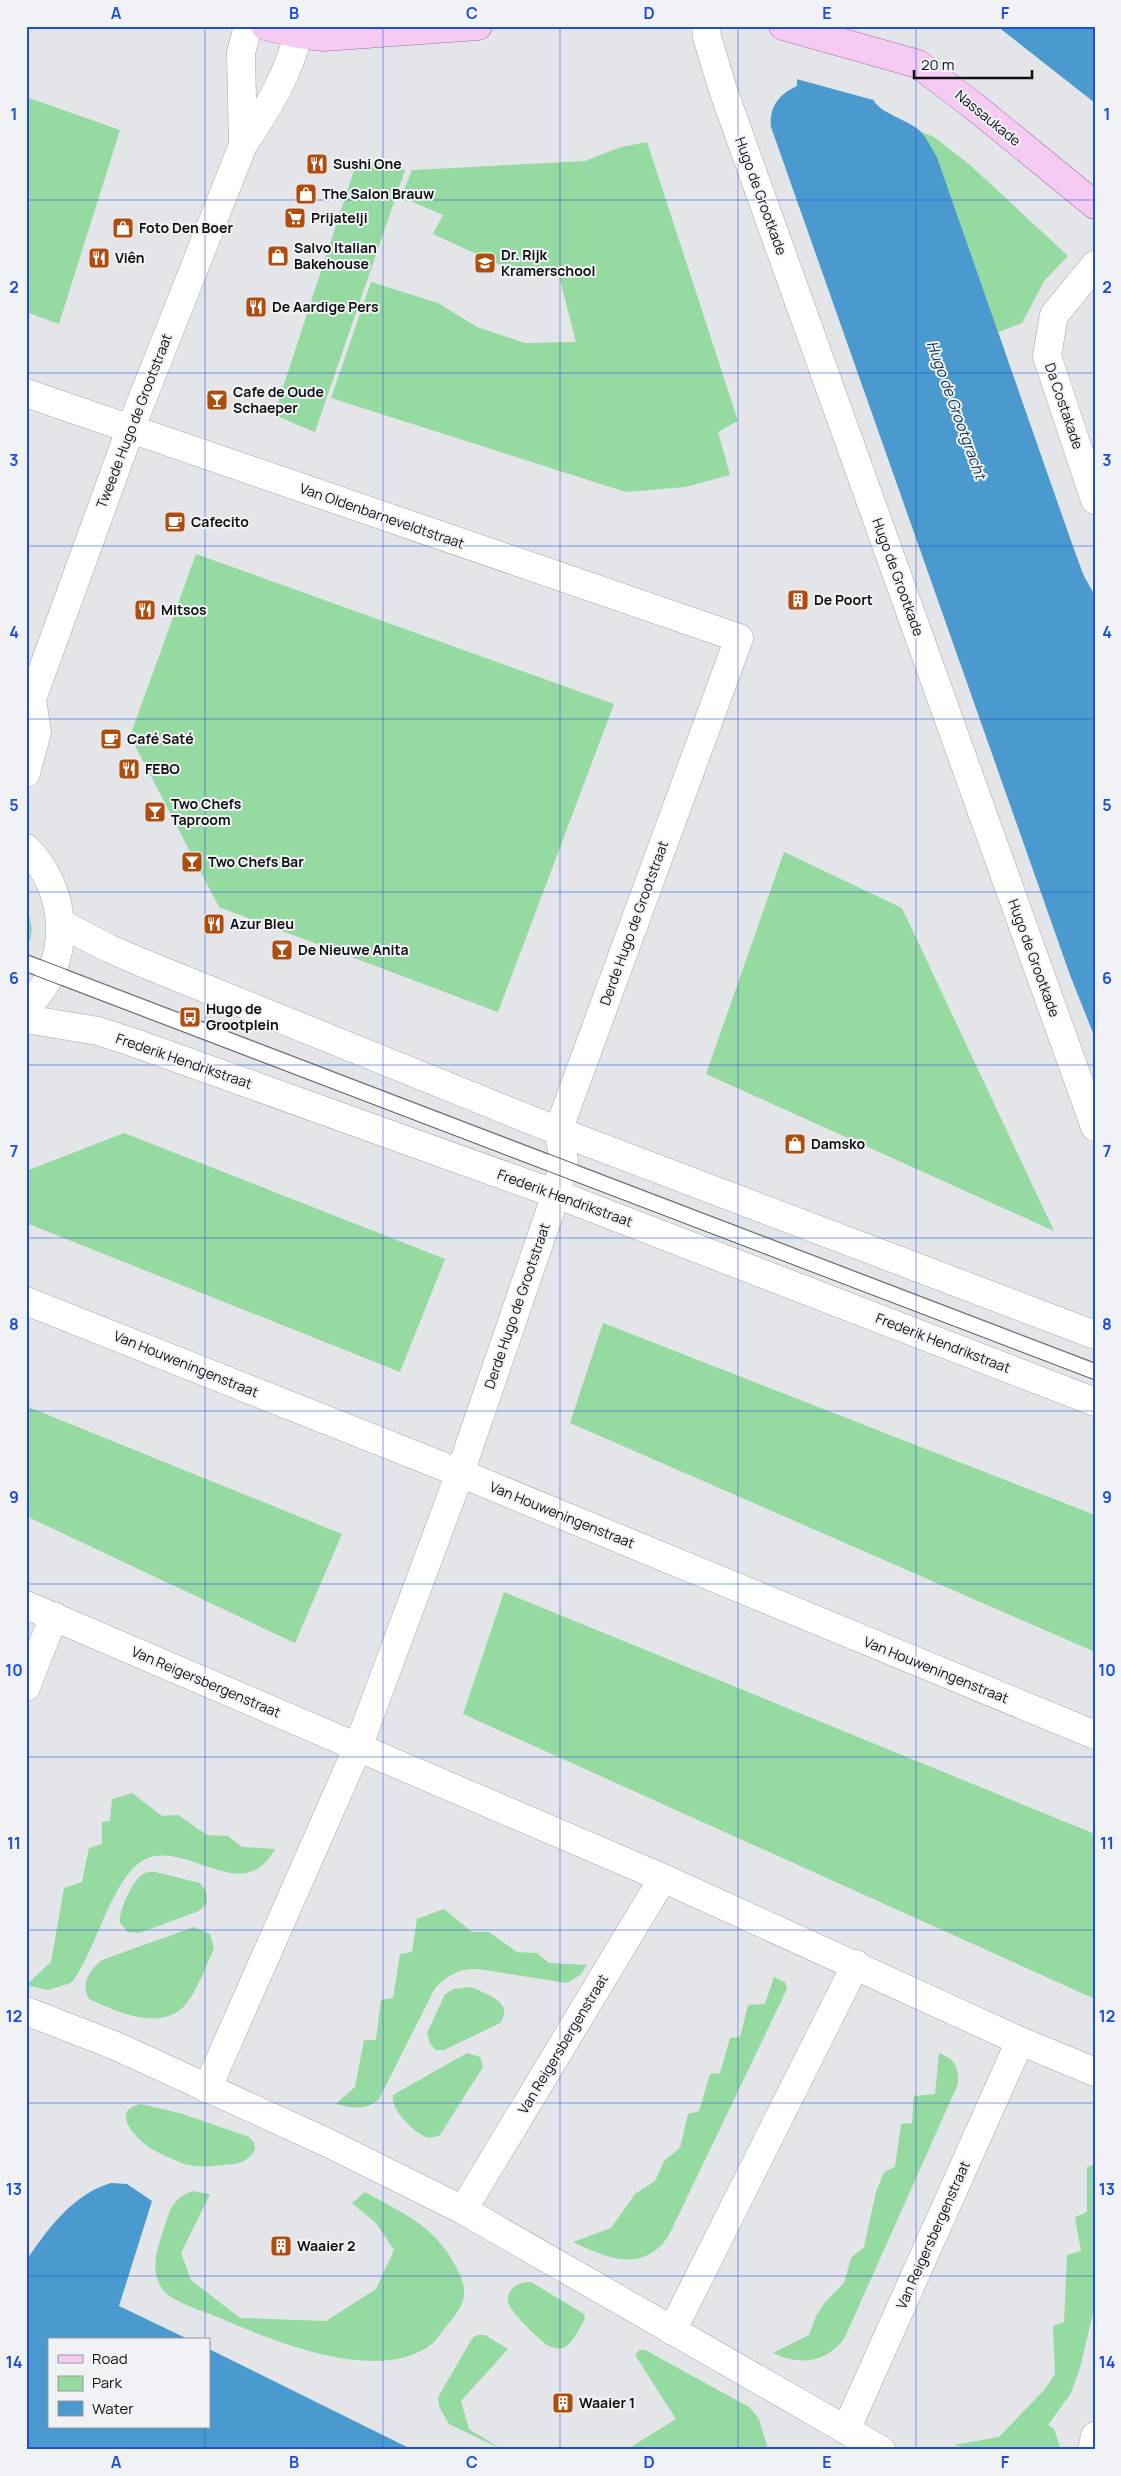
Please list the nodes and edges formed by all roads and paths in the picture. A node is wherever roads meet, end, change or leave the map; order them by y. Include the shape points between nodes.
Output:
1 (248, 26) edge
2 (265, 26) edge
3 (478, 26) edge
4 (706, 26) edge
5 (783, 26) edge
6 (300, 30) edge
7 (243, 145) junction
8 (1095, 205) edge
9 (1095, 265) edge
10 (26, 393) edge
11 (130, 430) junction
12 (1095, 500) edge
13 (739, 638) joint
14 (29, 702) edge
15 (26, 773) edge
16 (26, 848) edge
17 (60, 923) junction
18 (26, 963) edge
19 (52, 972) junction
20 (26, 1007) edge
21 (26, 1019) edge
22 (1095, 1126) edge
23 (558, 1131) junction
24 (561, 1168) junction
25 (556, 1194) junction
26 (26, 1301) edge
27 (1095, 1335) edge
28 (1095, 1372) edge
29 (1095, 1402) edge
30 (460, 1472) junction
31 (26, 1605) edge
32 (54, 1616) junction
33 (26, 1687) edge
34 (1095, 1735) edge
35 (358, 1747) junction
36 (663, 1878) junction
37 (856, 1964) junction
38 (26, 2011) edge
39 (1020, 2041) junction
40 (1095, 2072) edge
41 (207, 2090) junction
42 (463, 2210) junction
43 (672, 2330) junction
44 (846, 2430) junction
45 (1095, 2436) edge
46 (881, 2450) edge
47 (1092, 2450) edge

1 - 7 street, Tweede Hugo de Grootstraat via 241,53
2 - 6 main road
3 - 6 main road via 324,37
4 - 22 street, Hugo de Grootkade via 706,37 723,90
5 - 8 main road, Nassaukade via 918,64
6 - 7 street, Tweede Hugo de Grootstraat via 290,63 269,107
7 - 11 street, Tweede Hugo de Grootstraat
9 - 12 street, Da Costakade via 1054,315 1047,356
10 - 11 street, Van Oldenbarneveldtstraat
11 - 13 street, Van Oldenbarneveldtstraat
11 - 14 street, Tweede Hugo de Grootstraat
13 - 23 street, Derde Hugo de Grootstraat
14 - 15 street, Tweede Hugo de Grootstraat via 37,732
16 - 17 street via 48,876 56,895
17 - 19 street via 61,938
17 - 23 street via 145,964
18 - 19 lane
19 - 20 street via 40,993
19 - 24 lane, Frederik Hendrikstraat
21 - 25 street, Frederik Hendrikstraat via 98,1031 132,1042
23 - 24 street, Derde Hugo de Grootstraat via 564,1160
23 - 27 street
24 - 25 street, Derde Hugo de Grootstraat
24 - 28 lane, Frederik Hendrikstraat
25 - 29 street, Frederik Hendrikstraat
25 - 30 street, Derde Hugo de Grootstraat
26 - 30 street, Van Houweningenstraat
30 - 34 street, Van Houweningenstraat
30 - 35 street, Derde Hugo de Grootstraat
31 - 32 street, Van Reigersbergenstraat
32 - 33 street
32 - 35 street, Van Reigersbergenstraat
35 - 36 street, Van Reigersbergenstraat
35 - 41 street
36 - 37 street, Van Reigersbergenstraat
36 - 42 street, Van Reigersbergenstraat
37 - 39 street, Van Reigersbergenstraat
37 - 43 street
38 - 41 street via 116,2046
39 - 40 street, Van Reigersbergenstraat
39 - 44 street, Van Reigersbergenstraat
41 - 42 street via 328,2143
42 - 43 street
43 - 44 street
44 - 46 street
45 - 47 street

